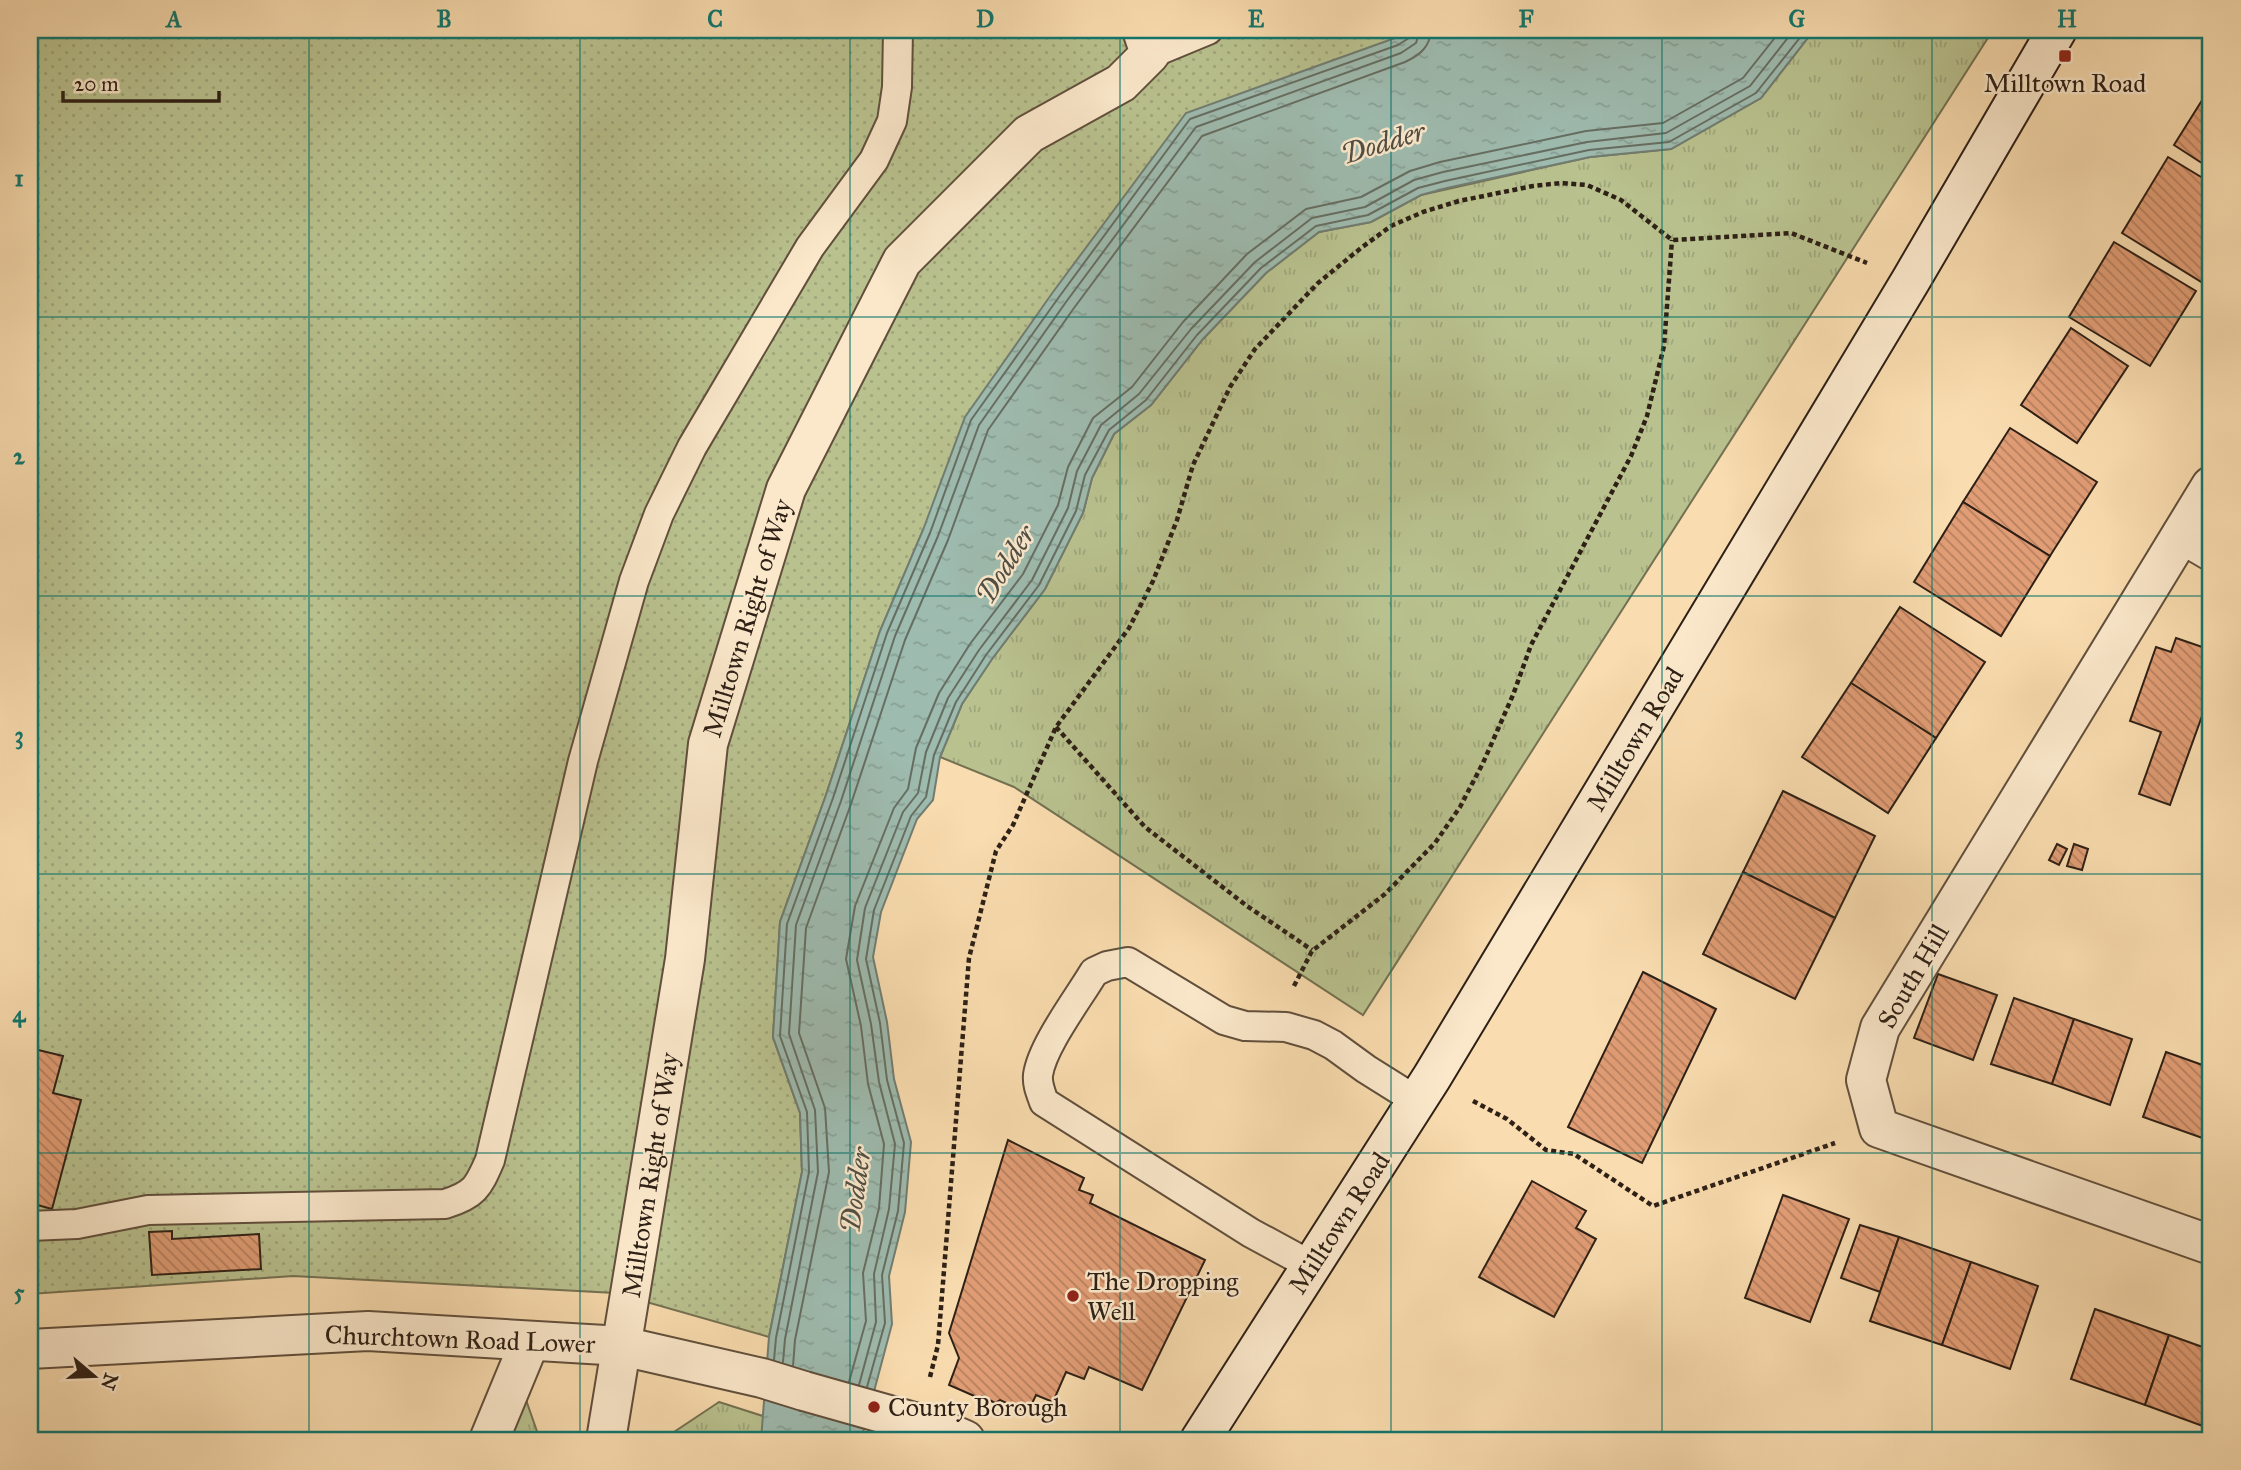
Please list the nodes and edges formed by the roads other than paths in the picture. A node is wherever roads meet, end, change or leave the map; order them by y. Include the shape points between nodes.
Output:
1 (898, 30) edge
2 (1208, 30) edge
3 (2057, 30) edge
4 (1146, 42) edge
5 (2211, 486) edge
6 (2197, 542) edge
7 (1417, 1101) junction
8 (30, 1226) edge
9 (2211, 1245) edge
10 (1312, 1266) junction
11 (530, 1341) junction
12 (622, 1346) junction
13 (30, 1349) edge
14 (953, 1435) edge
15 (489, 1440) edge
16 (607, 1440) edge
17 (1200, 1440) edge

1 - 8 lane via 892,121 874,160 810,247 698,436 659,514 634,581 583,761 490,1160 480,1184 466,1197 445,1204 148,1210 77,1224
2 - 4 lane
3 - 7 street, Milltown Road
4 - 12 street, Milltown Right of Way via 1121,83 1029,134 902,261 786,489 708,744 685,959
5 - 6 street, South Hill
6 - 9 street, South Hill via 1880,1028 1866,1080 1879,1128
7 - 10 street, Milltown Road
7 - 10 lane via 1314,1035 1224,1020 1128,962 1094,972 1043,1057 1038,1088 1044,1102 1251,1233
10 - 17 street, Milltown Road
11 - 12 street, Churchtown Road Lower
11 - 13 street, Churchtown Road Lower via 368,1331
11 - 15 street
12 - 14 street, Churchtown Road Lower, bridge via 761,1378
12 - 16 street, Milltown Right of Way

